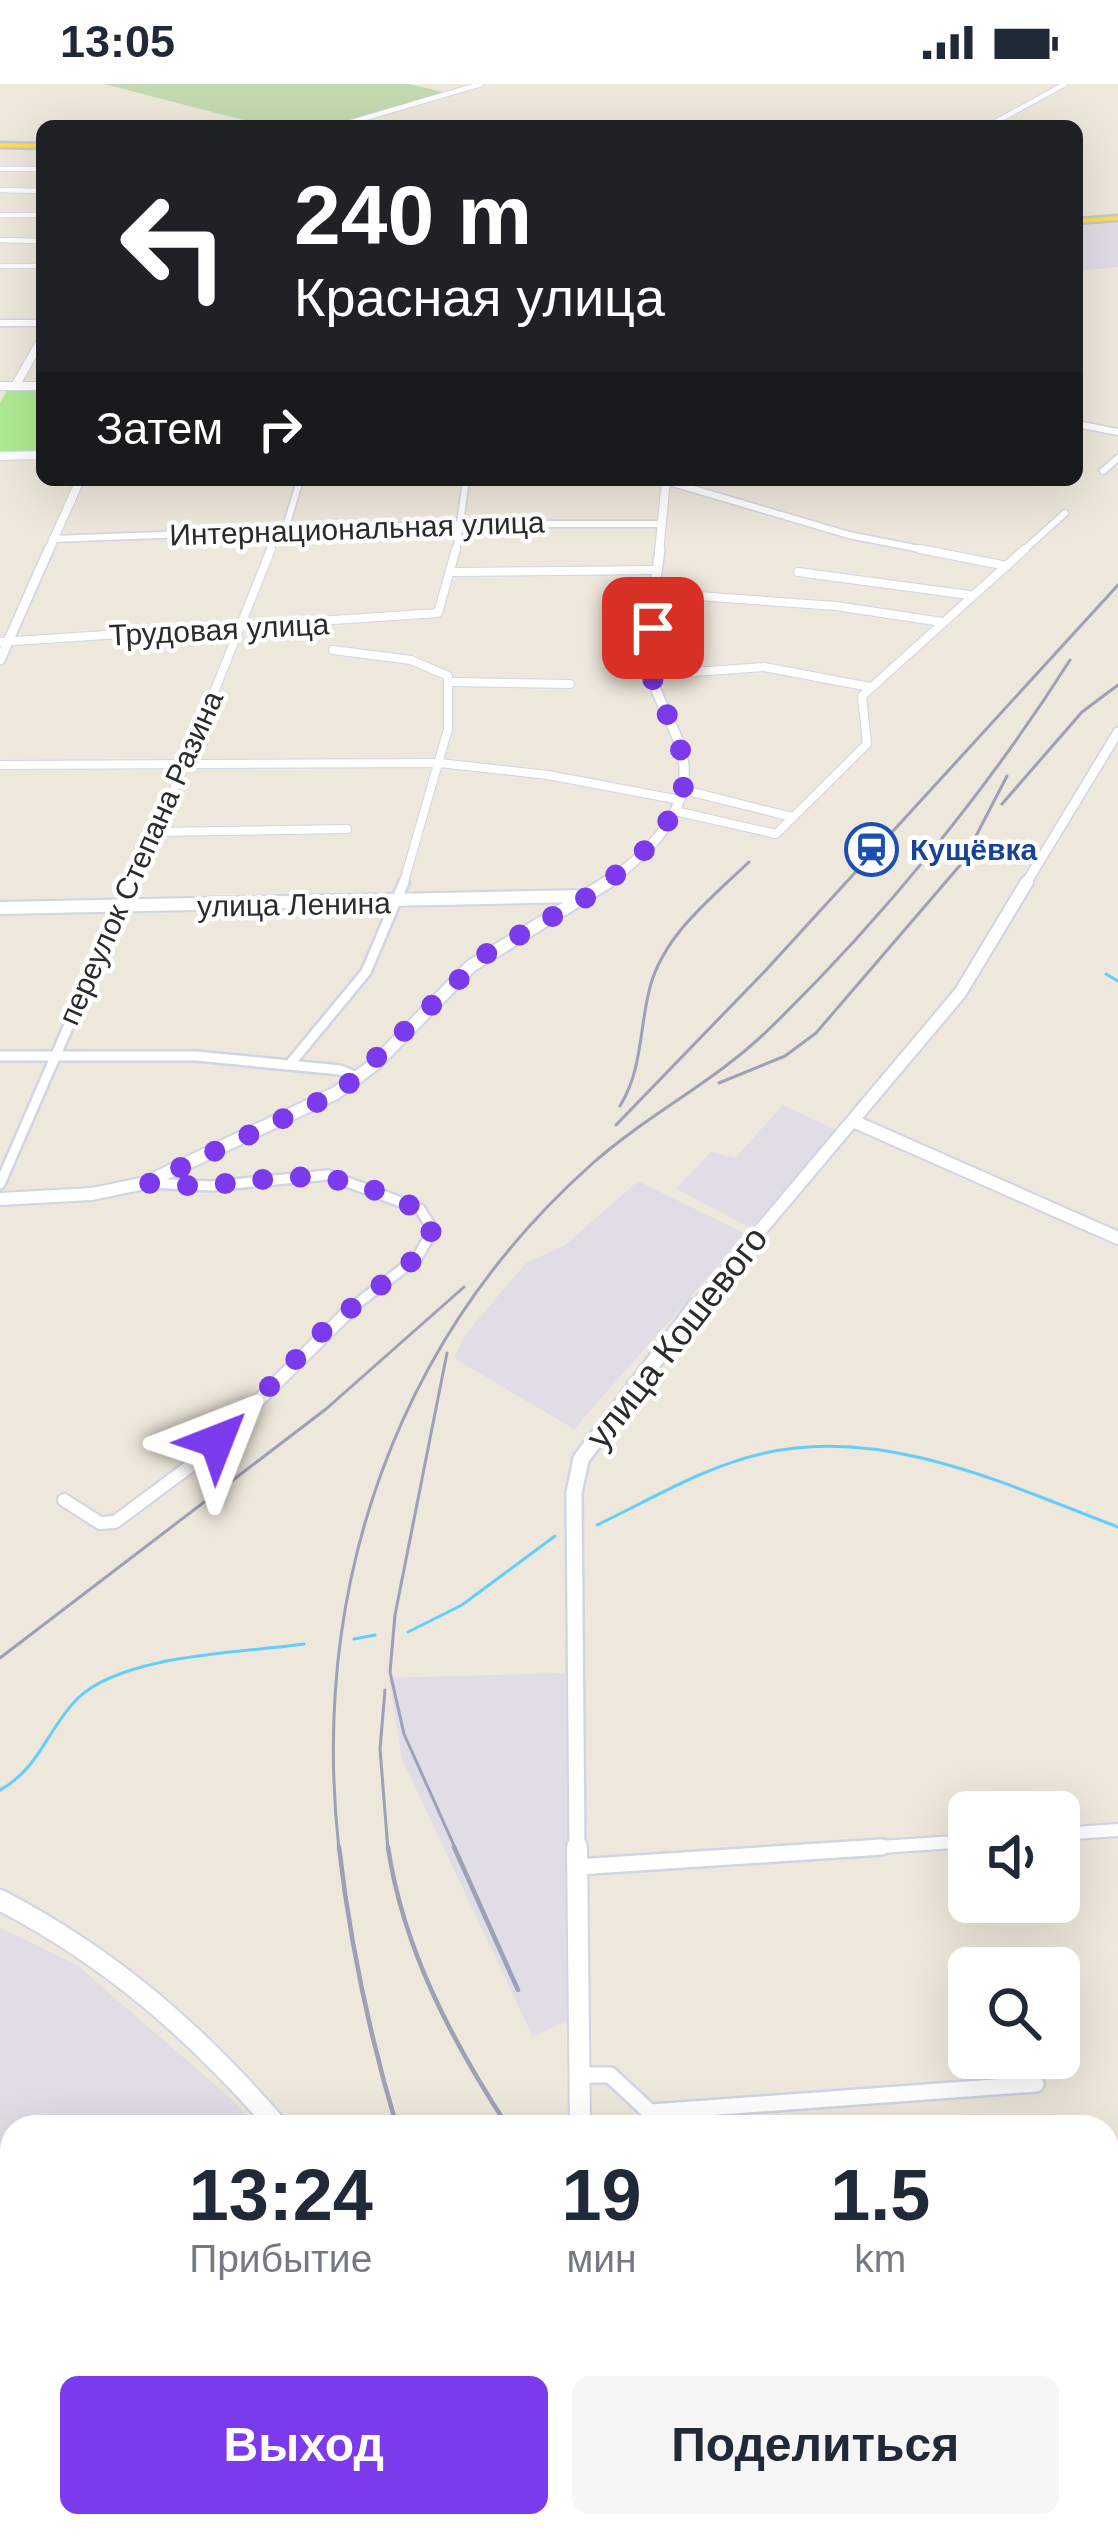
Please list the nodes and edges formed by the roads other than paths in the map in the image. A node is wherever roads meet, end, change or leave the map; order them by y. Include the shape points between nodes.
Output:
1 (481, 84) edge
2 (1065, 84) edge
3 (358, 120) edge
4 (999, 120) edge
5 (0, 145) edge
6 (36, 146) edge
7 (0, 169) edge
8 (36, 169) edge
9 (0, 190) edge
10 (36, 191) edge
11 (0, 215) edge
12 (36, 215) edge
13 (1118, 218) edge
14 (1083, 221) edge
15 (0, 241) edge
16 (36, 241) edge
17 (0, 266) edge
18 (36, 266) edge
19 (0, 323) edge
20 (36, 323) edge
21 (36, 349) edge
22 (0, 386) edge
23 (15, 386) junction
24 (36, 386) edge
25 (1083, 425) edge
26 (1118, 432) edge
27 (0, 455) edge
28 (36, 455) edge
29 (1118, 458) edge
30 (1103, 470) dead end
31 (77, 486) edge
32 (298, 486) edge
33 (465, 486) edge
34 (665, 486) edge
35 (686, 486) edge
36 (1065, 513) dead end
37 (458, 524) junction
38 (662, 524) junction
39 (281, 530) junction
40 (52, 539) junction
41 (1007, 566) junction
42 (658, 570) junction
43 (453, 572) junction
44 (798, 572) dead end
45 (656, 593) junction
46 (969, 595) junction
47 (942, 622) junction
48 (240, 629) junction
49 (4, 642) edge
50 (333, 650) dead end
51 (0, 659) edge
52 (651, 675) junction
53 (452, 682) junction
54 (570, 684) dead end
55 (870, 687) junction
56 (1118, 732) edge
57 (186, 763) junction
58 (440, 763) junction
59 (0, 766) edge
60 (680, 801) junction
61 (793, 817) junction
62 (347, 829) dead end
63 (153, 832) junction
64 (589, 896) junction
65 (398, 903) junction
66 (0, 908) edge
67 (120, 908) junction
68 (0, 1056) edge
69 (55, 1056) junction
70 (290, 1064) junction
71 (358, 1078) junction
72 (854, 1121) junction
73 (148, 1183) junction
74 (0, 1184) edge
75 (0, 1199) edge
76 (1118, 1238) edge
77 (64, 1500) dead end
78 (1118, 1830) edge
79 (1080, 1833) edge
80 (948, 1842) edge
81 (576, 1868) junction
82 (0, 1900) edge
83 (579, 2074) junction
84 (1036, 2084) dead end
85 (652, 2112) junction
86 (267, 2115) edge
87 (580, 2115) edge
88 (655, 2115) edge

1 - 3 street
2 - 4 street
5 - 6 main road
7 - 8 street
9 - 10 street
11 - 12 street
13 - 14 main road
15 - 16 street
17 - 18 street
19 - 20 street
21 - 23 street
22 - 23 street
23 - 24 street
25 - 26 street
27 - 28 street
29 - 30 street
31 - 40 street
32 - 39 street, переулок Степана Разина
33 - 37 street
34 - 38 street
35 - 41 street via 849,535
36 - 41 street
37 - 38 street, Интернациональная улица
37 - 39 street, Интернациональная улица
37 - 43 street
38 - 42 street
39 - 40 street, Интернациональная улица
39 - 48 street, переулок Степана Разина
40 - 49 street
41 - 46 street
42 - 43 street
42 - 45 street
43 - 48 street, Трудовая улица via 438,613
44 - 46 street
45 - 47 street via 872,607
45 - 52 street
46 - 47 street
47 - 55 street
48 - 49 street, Трудовая улица
48 - 57 street, переулок Степана Разина
49 - 51 street
50 - 53 street via 397,658
52 - 55 street via 764,667
52 - 60 street via 680,746
53 - 54 street
53 - 58 street
55 - 61 street via 860,702 867,744
56 - 72 street, улица Кошевого via 983,959
57 - 58 street
57 - 59 street
57 - 63 street, переулок Степана Разина
58 - 60 street
58 - 65 street
60 - 61 street
60 - 61 street via 776,834
60 - 64 street via 640,856
62 - 63 street
63 - 67 street, переулок Степана Разина
64 - 65 street, улица Ленина
64 - 71 street via 486,954
65 - 67 street, улица Ленина
65 - 70 street via 368,970
66 - 67 street, улица Ленина
67 - 69 street, переулок Степана Разина
68 - 69 street
69 - 70 street
69 - 74 street, переулок Степана Разина
70 - 71 street
71 - 73 street
72 - 76 street
72 - 81 street, улица Кошевого via 709,1289 581,1459 574,1493
73 - 75 street
73 - 77 street via 328,1175 420,1209 431,1221 431,1238 328,1326 180,1473 115,1522 100,1523
78 - 79 street
80 - 81 street
81 - 83 street, улица Кошевого
82 - 86 street via 89,1945 157,1995
83 - 85 street via 610,2075
83 - 87 street, улица Кошевого
84 - 85 street
85 - 88 street

